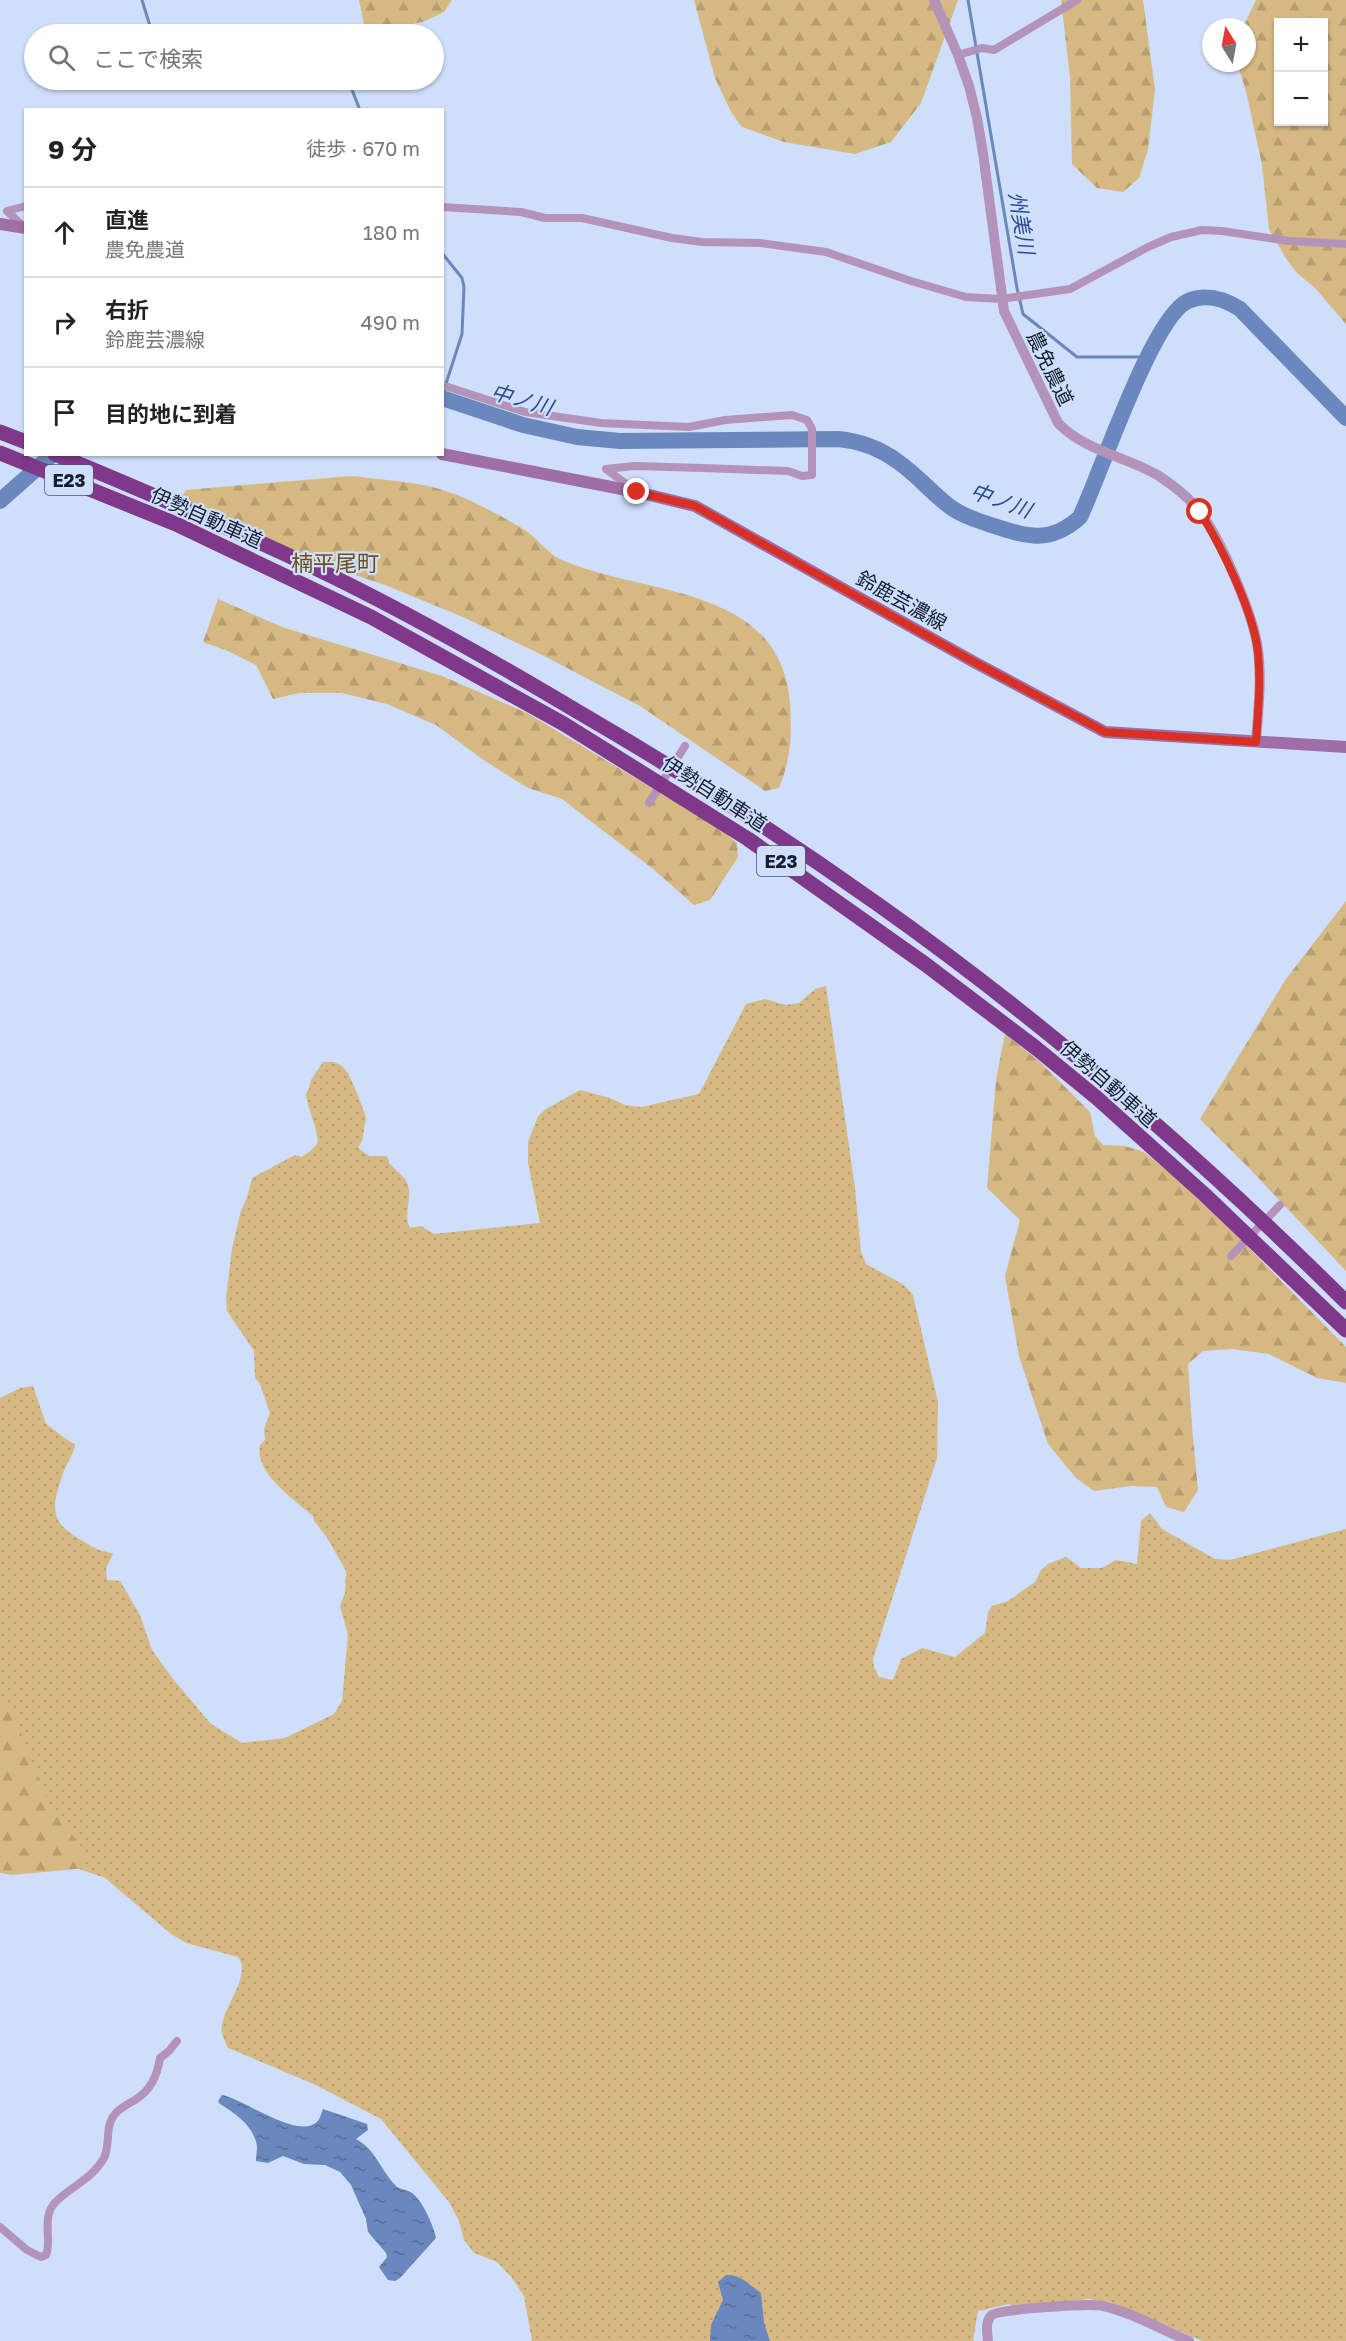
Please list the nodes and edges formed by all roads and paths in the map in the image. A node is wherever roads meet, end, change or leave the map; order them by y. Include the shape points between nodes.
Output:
1 (934, 0) edge
2 (1077, 0) edge
3 (958, 55) junction
4 (24, 207) edge
5 (445, 207) edge
6 (0, 224) edge
7 (24, 227) edge
8 (24, 228) edge
9 (1346, 244) edge
10 (1006, 299) junction
11 (446, 386) edge
12 (0, 432) edge
13 (24, 441) edge
14 (0, 453) edge
15 (444, 454) edge
16 (60, 456) edge
17 (637, 492) junction
18 (1256, 742) junction
19 (685, 746) dead end
20 (1346, 747) edge
21 (649, 803) dead end
22 (1280, 1205) dead end
23 (1231, 1256) dead end
24 (1346, 1302) edge
25 (1346, 1330) edge
26 (177, 2041) dead end
27 (0, 2228) edge
28 (988, 2341) edge
29 (1189, 2341) edge

1 - 3 street, 農免農道
2 - 3 street via 994,50 982,48
3 - 10 street, 農免農道 via 983,153
4 - 7 street via 7,211
5 - 10 street via 582,218 702,242 760,243 822,251 966,297
6 - 8 main road
9 - 10 street via 1289,242 1202,230 1148,247 1070,289
10 - 18 street, 農免農道 via 1004,311 1058,423 1093,448 1156,475 1187,497 1215,536 1255,633 1260,675
11 - 17 street via 525,412 601,423 689,427 792,415 807,420 812,429 812,475 703,468 606,469
12 - 13 highway
14 - 25 highway, 伊勢自動車道 / E23 via 185,528 306,585 497,685 627,762 787,865 969,996 1097,1098
15 - 17 main road, 鈴鹿芸濃線
16 - 24 highway, 伊勢自動車道 / E23 via 314,568 439,632 638,747 759,823 879,905 1044,1031 1223,1185
17 - 18 main road, 鈴鹿芸濃線 via 695,506 1105,732
18 - 20 main road, 鈴鹿芸濃線
19 - 21 street
22 - 23 street
26 - 27 street via 160,2058 158,2072 148,2088 112,2119 106,2152 93,2174 52,2206 46,2255 34,2254
28 - 29 street via 987,2321 1004,2310 1090,2304

